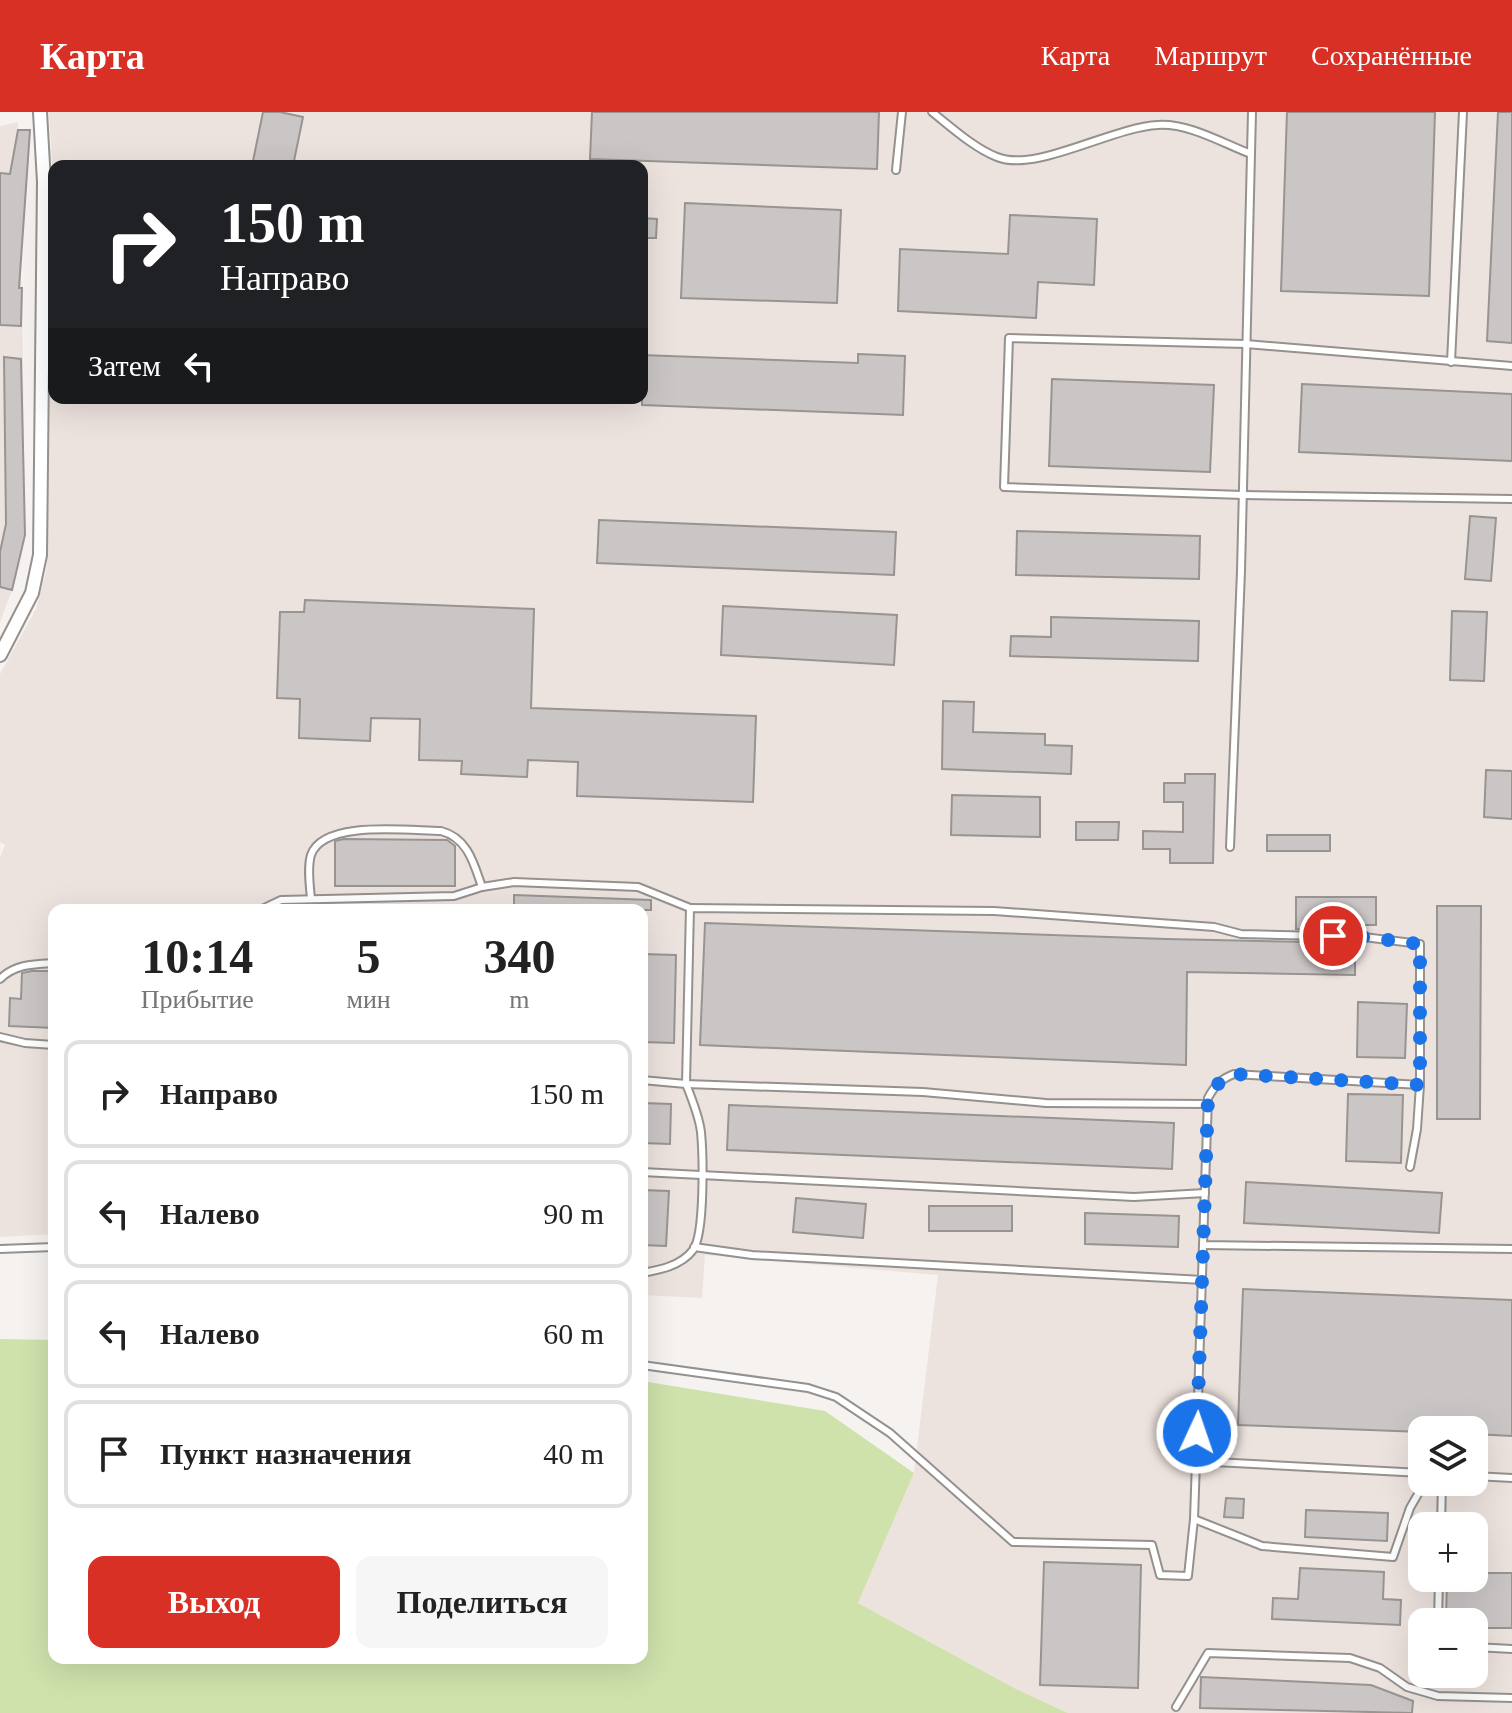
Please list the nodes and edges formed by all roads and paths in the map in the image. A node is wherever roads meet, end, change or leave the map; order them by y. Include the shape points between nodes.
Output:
1 (40, 112) edge
2 (902, 112) edge
3 (932, 112) edge
4 (1252, 112) edge
5 (1463, 112) edge
6 (1251, 154) junction
7 (896, 170) dead end
8 (1246, 344) junction
9 (1451, 362) junction
10 (1512, 366) edge
11 (1243, 495) junction
12 (1512, 499) edge
13 (0, 655) edge
14 (1230, 847) dead end
15 (482, 887) junction
16 (311, 899) junction
17 (273, 904) edge
18 (690, 908) junction
19 (48, 963) edge
20 (0, 979) edge
21 (0, 1037) edge
22 (48, 1045) edge
23 (648, 1081) edge
24 (686, 1084) junction
25 (1420, 1085) junction
26 (1208, 1104) junction
27 (1410, 1167) dead end
28 (648, 1172) edge
29 (701, 1174) junction
30 (1205, 1193) junction
31 (1203, 1245) junction
32 (48, 1247) edge
33 (694, 1247) junction
34 (0, 1249) edge
35 (1512, 1249) edge
36 (648, 1272) edge
37 (1203, 1280) junction
38 (648, 1366) edge
39 (1196, 1461) junction
40 (1408, 1472) edge
41 (1488, 1477) edge
42 (1512, 1478) edge
43 (1417, 1496) edge
44 (1194, 1519) junction
45 (1488, 1648) edge
46 (1512, 1649) edge
47 (1512, 1698) edge
48 (1176, 1707) dead end

1 - 13 street via 40,555 32,593
2 - 7 lane
3 - 6 lane via 997,157 1013,161 1161,124
4 - 6 lane
5 - 9 lane
6 - 8 lane
8 - 9 lane
8 - 11 lane
8 - 11 lane via 1009,338 1004,487
9 - 10 lane
11 - 12 lane
11 - 14 lane
15 - 16 lane via 454,896
15 - 16 lane via 467,849 452,834 345,831 317,844 311,854
15 - 18 lane via 514,882 638,887
16 - 17 lane
18 - 24 lane
18 - 25 lane via 994,911 1420,944
19 - 20 lane via 29,964
21 - 22 lane
23 - 24 lane
24 - 26 lane via 923,1092 1046,1103
24 - 29 lane via 701,1131
25 - 26 lane via 1234,1074 1213,1088
25 - 27 lane
26 - 30 lane
28 - 29 lane
29 - 30 lane via 1134,1197
29 - 33 lane via 699,1239
30 - 31 lane
31 - 35 lane
31 - 37 lane
32 - 34 lane
33 - 36 lane via 682,1260
33 - 37 lane via 798,1258
37 - 39 lane
38 - 44 lane via 808,1388 836,1397 890,1433 1013,1542 1152,1545 1160,1575 1188,1576
39 - 40 lane
39 - 44 lane
41 - 42 lane
43 - 44 lane via 1393,1557 1262,1546
45 - 46 lane
47 - 48 lane via 1438,1696 1407,1687 1380,1668 1350,1658 1208,1653

